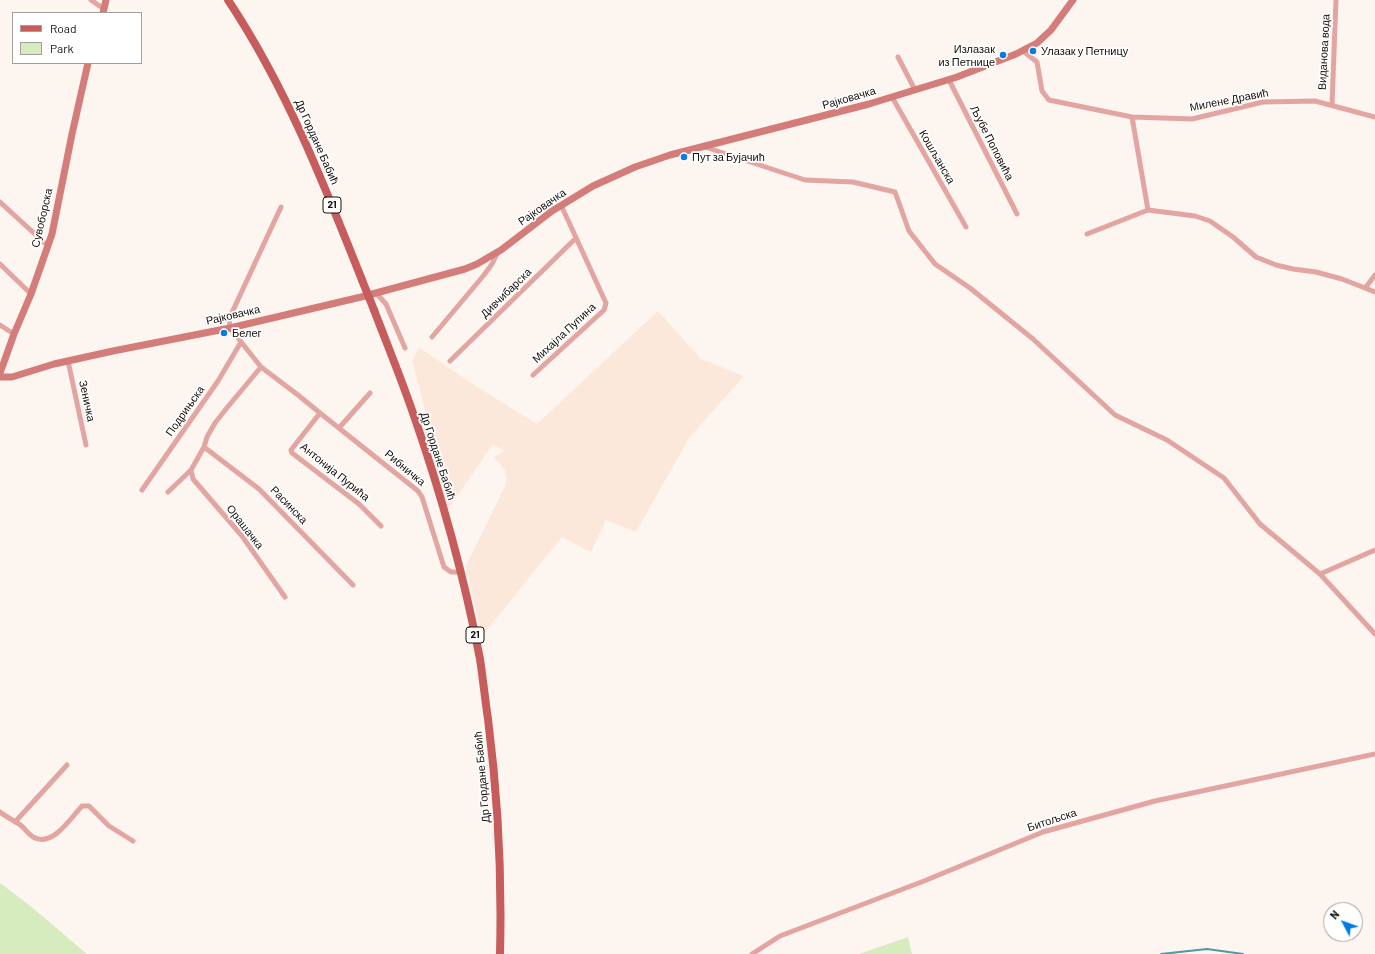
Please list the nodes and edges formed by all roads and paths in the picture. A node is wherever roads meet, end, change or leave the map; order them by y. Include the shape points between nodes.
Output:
1 (91, 0) edge
2 (106, 0) edge
3 (228, 0) edge
4 (1073, 0) edge
5 (1336, 0) edge
6 (103, 11) edge
7 (1023, 51) junction
8 (898, 57) dead end
9 (88, 64) edge
10 (949, 80) junction
11 (915, 90) junction
12 (892, 97) junction
13 (1332, 105) junction
14 (1132, 117) junction
15 (1375, 117) edge
16 (705, 147) junction
17 (0, 202) edge
18 (561, 205) junction
19 (281, 207) dead end
20 (1148, 210) junction
21 (1017, 214) dead end
22 (966, 227) dead end
23 (1087, 234) dead end
24 (576, 238) junction
25 (48, 246) junction
26 (498, 252) junction
27 (0, 264) edge
28 (1375, 275) edge
29 (1366, 287) junction
30 (1375, 292) edge
31 (376, 293) junction
32 (31, 294) junction
33 (0, 325) edge
34 (230, 328) junction
35 (14, 334) junction
36 (432, 337) dead end
37 (241, 342) junction
38 (405, 348) dead end
39 (68, 361) junction
40 (450, 361) dead end
41 (261, 367) junction
42 (0, 373) edge
43 (533, 375) dead end
44 (0, 377) edge
45 (370, 393) dead end
46 (320, 413) junction
47 (339, 428) junction
48 (86, 445) dead end
49 (204, 447) junction
50 (191, 470) junction
51 (142, 490) dead end
52 (168, 492) dead end
53 (381, 526) dead end
54 (1375, 550) edge
55 (460, 572) junction
56 (1320, 574) junction
57 (353, 585) dead end
58 (285, 597) dead end
59 (1375, 634) edge
60 (1375, 754) edge
61 (67, 765) dead end
62 (0, 812) edge
63 (15, 822) junction
64 (133, 841) dead end
65 (500, 954) edge
66 (752, 954) edge

1 - 6 street
2 - 6 main road
3 - 55 main road, Др Гордане Бабић / 21, bridge via 292,112 326,191 417,426
4 - 7 main road, Рајковачка via 1051,30
5 - 13 street, Виданова вода
7 - 10 main road, Рајковачка
7 - 14 street, Милене Дравић via 1037,62 1042,91 1048,100
8 - 11 street
9 - 25 main road, Сувоборска
10 - 11 main road, Рајковачка
10 - 21 street, Љубе Поповића
11 - 12 main road, Рајковачка
12 - 16 main road, Рајковачка
12 - 22 street, Кошљанска
13 - 14 street, Милене Дравић via 1315,101 1263,102 1192,119
13 - 15 street, Милене Дравић
14 - 20 street
16 - 18 main road, Рајковачка via 635,166 599,182
16 - 56 street via 805,180 853,182 895,192 909,231 935,264 970,288 1033,339 1115,415 1168,440 1224,478 1260,524
17 - 25 street
18 - 24 street, Михајла Пупина
18 - 26 main road, Рајковачка
19 - 34 street via 228,319
20 - 23 street
20 - 29 street via 1196,216 1210,221 1256,257
24 - 40 street, Дивчибарска
24 - 43 street, Михајла Пупина via 606,303 604,310
25 - 32 main road, Сувоборска
26 - 31 main road, Рајковачка via 465,269
26 - 36 street via 484,275
27 - 32 street
28 - 29 street
29 - 30 street
31 - 34 main road, Рајковачка
31 - 38 street via 386,304
32 - 35 main road, Сувоборска
33 - 35 street
34 - 37 street, Рибничка
34 - 39 main road, Рајковачка
35 - 42 main road, Сувоборска
37 - 41 street, Рибничка
37 - 51 street, Подрињска via 215,386
39 - 44 main road, Рајковачка via 12,377
39 - 48 street, Зеничка
41 - 46 street, Рибничка
41 - 49 street via 210,431
45 - 47 street
46 - 47 street, Рибничка
46 - 53 street, Антонија Пурића via 291,450 292,453 359,504
47 - 55 street, Рибничка via 418,491 444,567 451,572
49 - 50 street
49 - 57 street, Расинска via 259,489
50 - 52 street
50 - 58 street, Орашачка via 193,479 242,536
54 - 56 street
55 - 65 main road, Др Гордане Бабић / 21 via 480,661 492,752 498,829
56 - 59 street
60 - 66 street, Битољска via 1155,801 1043,832 780,936
61 - 63 street
62 - 63 street
63 - 64 street via 34,838 48,839 56,835 82,806 89,806 109,826

